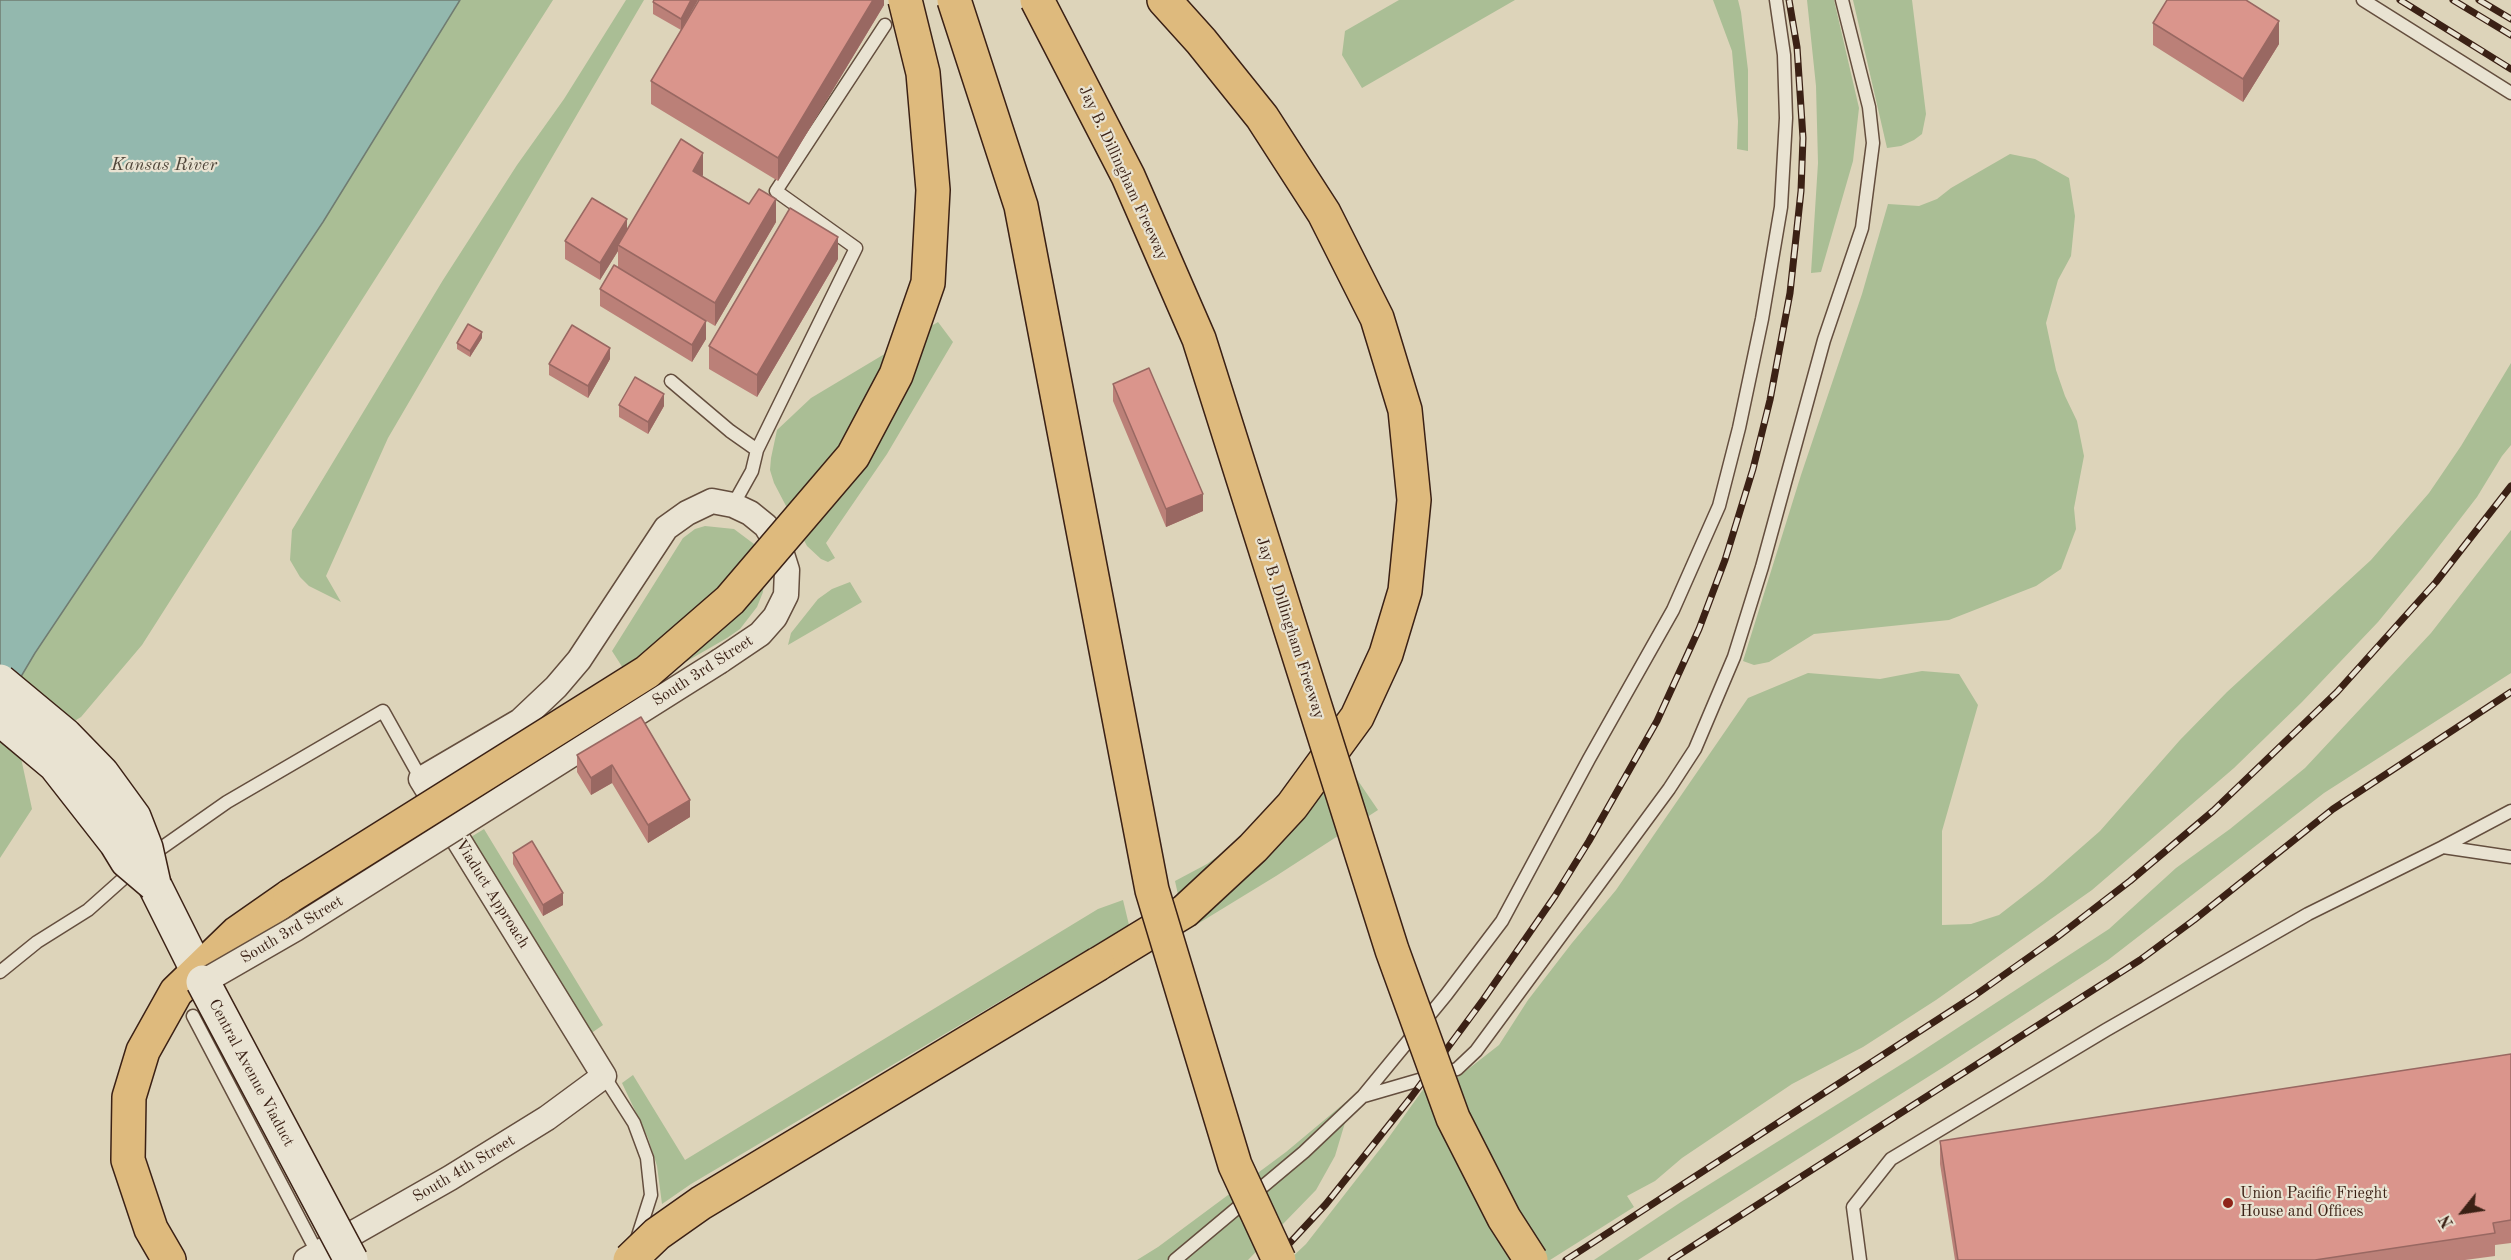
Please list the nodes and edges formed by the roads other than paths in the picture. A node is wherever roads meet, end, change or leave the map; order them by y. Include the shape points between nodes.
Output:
1 (905, 0) edge
2 (954, 0) edge
3 (1037, 0) edge
4 (1164, 0) edge
5 (1776, 0) edge
6 (1842, 0) edge
7 (2363, 0) edge
8 (885, 25) dead end
9 (2511, 93) edge
10 (670, 381) dead end
11 (757, 450) junction
12 (733, 505) junction
13 (0, 681) edge
14 (0, 699) edge
15 (0, 719) edge
16 (421, 779) junction
17 (96, 789) dead end
18 (2511, 811) edge
19 (2443, 847) junction
20 (2511, 857) edge
21 (154, 884) junction
22 (0, 972) edge
23 (203, 982) junction
24 (193, 1016) dead end
25 (604, 1076) junction
26 (1363, 1096) junction
27 (312, 1257) edge
28 (169, 1260) edge
29 (351, 1260) edge
30 (630, 1260) edge
31 (1175, 1260) edge
32 (1279, 1260) edge
33 (1531, 1260) edge
34 (1860, 1260) edge

1 - 28 highway, bridge via 923,73 933,190 928,283 896,375 853,456 730,600 647,672 281,903 237,933 176,992 143,1051 129,1097 128,1160 151,1229
2 - 32 highway, bridge via 1021,206 1152,890 1235,1165
3 - 33 highway, Jay B. Dillingham Freeway, bridge via 1128,176 1199,339 1416,1017 1453,1118 1504,1218
4 - 30 highway, bridge via 1262,117 1324,213 1377,318 1405,410 1414,500 1405,591 1386,654 1357,717 1292,806 1185,911 701,1203 657,1234
5 - 26 lane via 1785,76 1781,207 1760,329 1719,506 1673,610 1502,921
6 - 26 lane via 1869,107 1873,143 1862,228 1824,340 1734,657 1695,749 1476,1051 1457,1069
7 - 9 lane
8 - 11 lane via 777,191 856,248
10 - 11 lane
11 - 12 lane via 752,471
12 - 16 street, South 3rd Street via 712,501 666,528 579,660 556,687 520,721
12 - 23 street, South 3rd Street, bridge via 766,526 788,570 786,595 760,634 295,929
13 - 21 main road, Central Avenue Viaduct, bridge via 65,735 102,773 134,817
14 - 17 street
15 - 21 main road, Central Avenue Viaduct, bridge via 55,765 127,861
16 - 22 lane, Viaduct Approach via 383,711 227,802 144,861 88,910 37,942
16 - 25 street, Viaduct Approach
18 - 19 lane
19 - 20 lane
19 - 34 lane via 2308,914 1891,1159 1853,1207
21 - 23 main road, Central Avenue Viaduct
23 - 29 main road, Central Avenue Viaduct, bridge
24 - 27 lane
25 - 27 street, South 4th Street via 547,1118
25 - 30 lane via 634,1123 647,1158 651,1196
26 - 31 lane via 1304,1152

